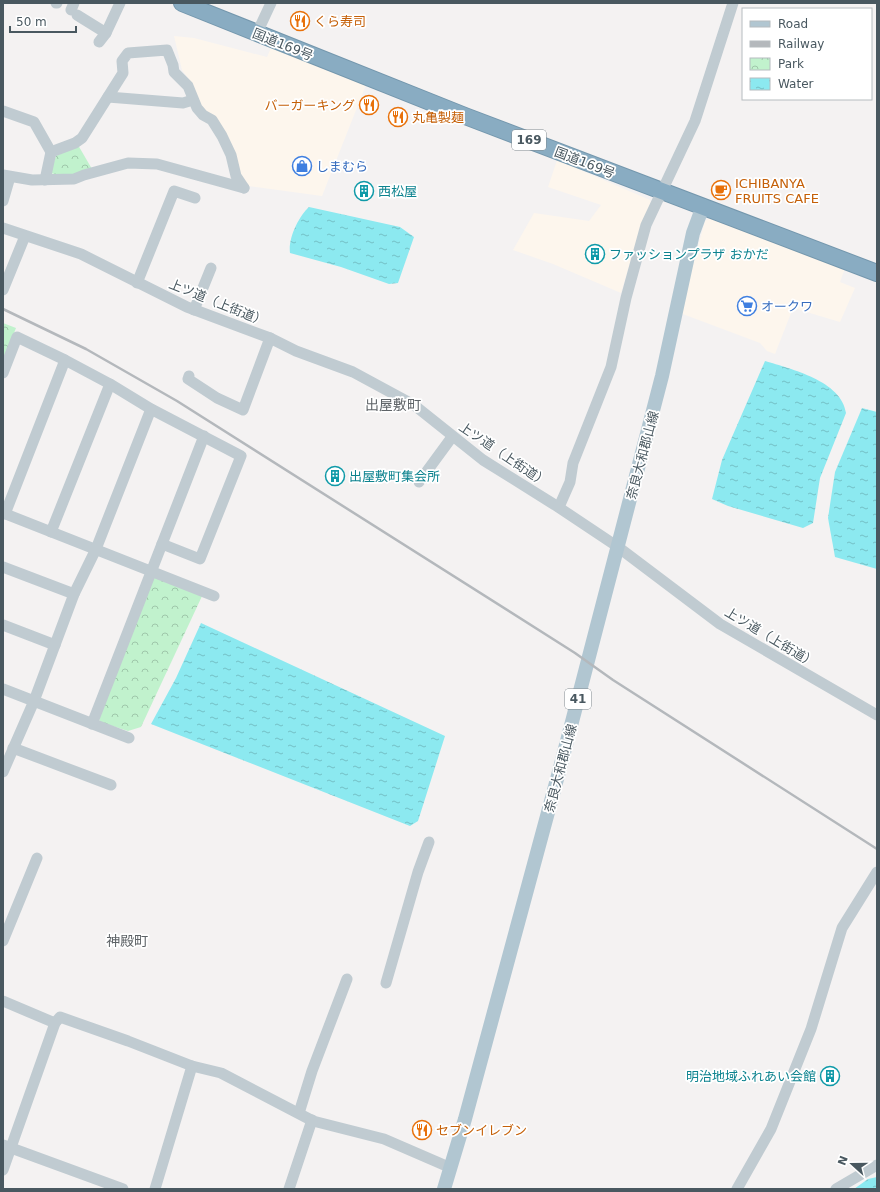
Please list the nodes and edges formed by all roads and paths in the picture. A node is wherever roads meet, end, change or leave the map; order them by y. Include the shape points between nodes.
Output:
1 (120, 3) edge
2 (182, 3) edge
3 (271, 3) edge
4 (733, 3) edge
5 (74, 10) edge
6 (106, 33) junction
7 (257, 34) junction
8 (99, 42) dead end
9 (108, 97) junction
10 (193, 100) junction
11 (3, 111) edge
12 (51, 152) junction
13 (7, 176) edge
14 (45, 180) junction
15 (663, 192) junction
16 (195, 198) dead end
17 (3, 201) edge
18 (703, 206) junction
19 (3, 228) edge
20 (25, 236) junction
21 (211, 268) dead end
22 (877, 273) edge
23 (137, 283) junction
24 (3, 290) edge
25 (194, 310) junction
26 (270, 338) junction
27 (65, 360) junction
28 (3, 373) edge
29 (189, 376) dead end
30 (110, 384) junction
31 (151, 409) junction
32 (204, 436) junction
33 (452, 437) junction
34 (419, 482) dead end
35 (559, 507) junction
36 (4, 513) edge
37 (51, 532) junction
38 (162, 544) junction
39 (618, 547) junction
40 (96, 549) junction
41 (3, 566) edge
42 (150, 571) junction
43 (74, 594) junction
44 (214, 596) dead end
45 (3, 625) edge
46 (55, 645) junction
47 (3, 689) edge
48 (34, 701) junction
49 (877, 715) edge
50 (92, 724) junction
51 (130, 738) dead end
52 (13, 748) junction
53 (3, 772) edge
54 (111, 785) dead end
55 (429, 842) dead end
56 (37, 858) dead end
57 (877, 872) edge
58 (874, 886) edge
59 (3, 941) edge
60 (347, 979) dead end
61 (386, 983) dead end
62 (3, 1001) edge
63 (55, 1022) junction
64 (192, 1066) junction
65 (299, 1113) junction
66 (312, 1120) junction
67 (7, 1146) edge
68 (877, 1165) edge
69 (451, 1168) junction
70 (3, 1170) edge
71 (123, 1189) edge
72 (154, 1189) edge
73 (289, 1189) edge
74 (444, 1189) edge
75 (737, 1189) edge
76 (836, 1189) edge

1 - 6 street
2 - 7 highway, 国道169号 / 169
3 - 7 street
4 - 15 street via 695,121
5 - 6 street
6 - 8 street
7 - 15 highway, 国道169号 / 169
9 - 10 street via 183,103
9 - 10 street via 123,73 122,61 128,53 167,50 174,72 188,86
9 - 12 street via 82,138
10 - 14 street via 203,115 212,120 222,136 231,155 236,176 244,188 158,164 128,163 74,179
11 - 12 street via 34,122
12 - 14 street
13 - 14 street
13 - 17 street
15 - 18 highway, 国道169号 / 169
15 - 35 street via 646,225 611,367 573,463 570,482
16 - 23 street via 174,192
18 - 22 highway, 国道169号 / 169
18 - 39 main road, 奈良大和郡山線 / 41 via 693,233 662,376
19 - 20 street, 上ツ道（上街道）
20 - 23 street, 上ツ道（上街道） via 81,254
20 - 24 street
21 - 25 street
23 - 25 street, 上ツ道（上街道）
25 - 26 street, 上ツ道（上街道）
26 - 29 street via 243,410 217,398 188,379
26 - 33 street, 上ツ道（上街道） via 296,351 354,372 382,387 414,405
27 - 28 street via 18,337
27 - 30 street
27 - 36 street
30 - 31 street
30 - 37 street
31 - 32 street
31 - 40 street
32 - 38 street
32 - 38 street via 241,456 200,559
33 - 34 street
33 - 35 street, 上ツ道（上街道） via 483,460
35 - 39 street, 上ツ道（上街道）
36 - 37 street
37 - 40 street
38 - 42 street
39 - 49 street, 上ツ道（上街道） via 720,624
39 - 69 main road, 奈良大和郡山線 / 41
40 - 42 street
40 - 43 street
41 - 43 street
42 - 44 street
42 - 50 street
43 - 46 street
45 - 46 street
46 - 48 street
47 - 48 street
48 - 50 street
48 - 52 street
50 - 51 street
52 - 53 street
52 - 54 street
55 - 61 street
56 - 59 street
57 - 58 street
58 - 75 street via 842,928 811,1029 774,1122
60 - 65 street
62 - 63 street
63 - 64 street via 60,1018 70,1020
63 - 67 street
64 - 65 street via 221,1073
64 - 72 street
65 - 66 street
66 - 69 street via 384,1139
66 - 73 street
67 - 70 street
67 - 71 street
68 - 76 street
69 - 74 main road, 奈良大和郡山線 / 41

